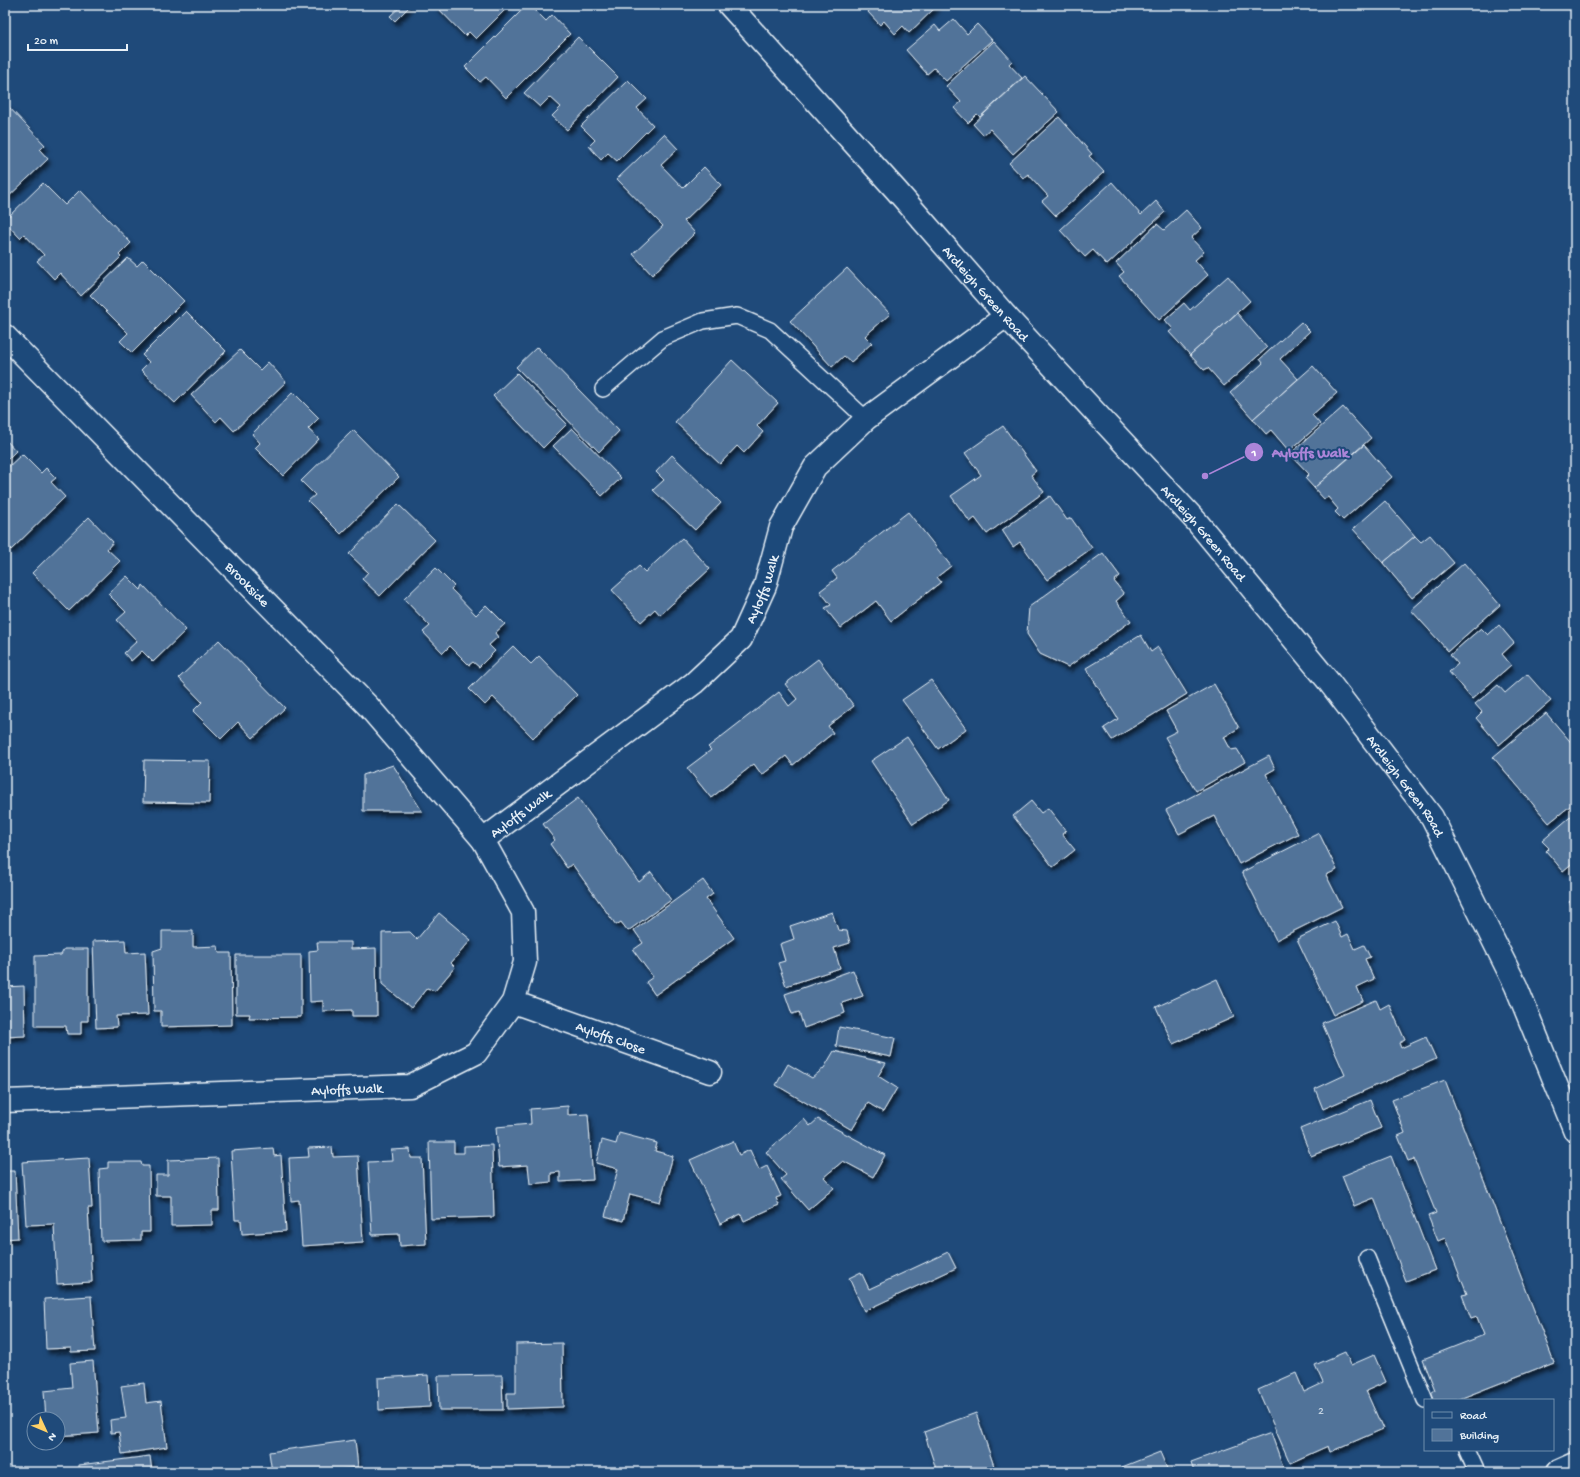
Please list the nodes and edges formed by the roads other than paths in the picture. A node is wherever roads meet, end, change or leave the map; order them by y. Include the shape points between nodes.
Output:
1 (730, 5) edge
2 (1006, 316) junction
3 (5, 336) edge
4 (603, 388) dead end
5 (866, 419) junction
6 (483, 840) junction
7 (513, 1002) junction
8 (710, 1072) dead end
9 (5, 1101) edge
10 (1575, 1131) edge
11 (1367, 1258) dead end
12 (1425, 1399) edge
13 (1468, 1451) edge
14 (1575, 1464) edge
15 (1477, 1472) edge
16 (1556, 1472) edge

1 - 2 street, Ardleigh Green Road
2 - 5 street, Ayloffs Walk
2 - 10 street, Ardleigh Green Road via 1197,522 1329,682 1432,817 1516,986
3 - 6 street, Brookside via 368,706
4 - 5 lane via 663,338 703,321 737,316 770,330
5 - 6 street, Ayloffs Walk via 815,467 796,500 781,527 765,586 741,639 694,683
6 - 7 street, Ayloffs Walk via 523,912 525,962
7 - 8 street, Ayloffs Close
7 - 9 street, Ayloffs Walk via 476,1053 410,1086
11 - 12 lane
13 - 15 lane
14 - 16 street

